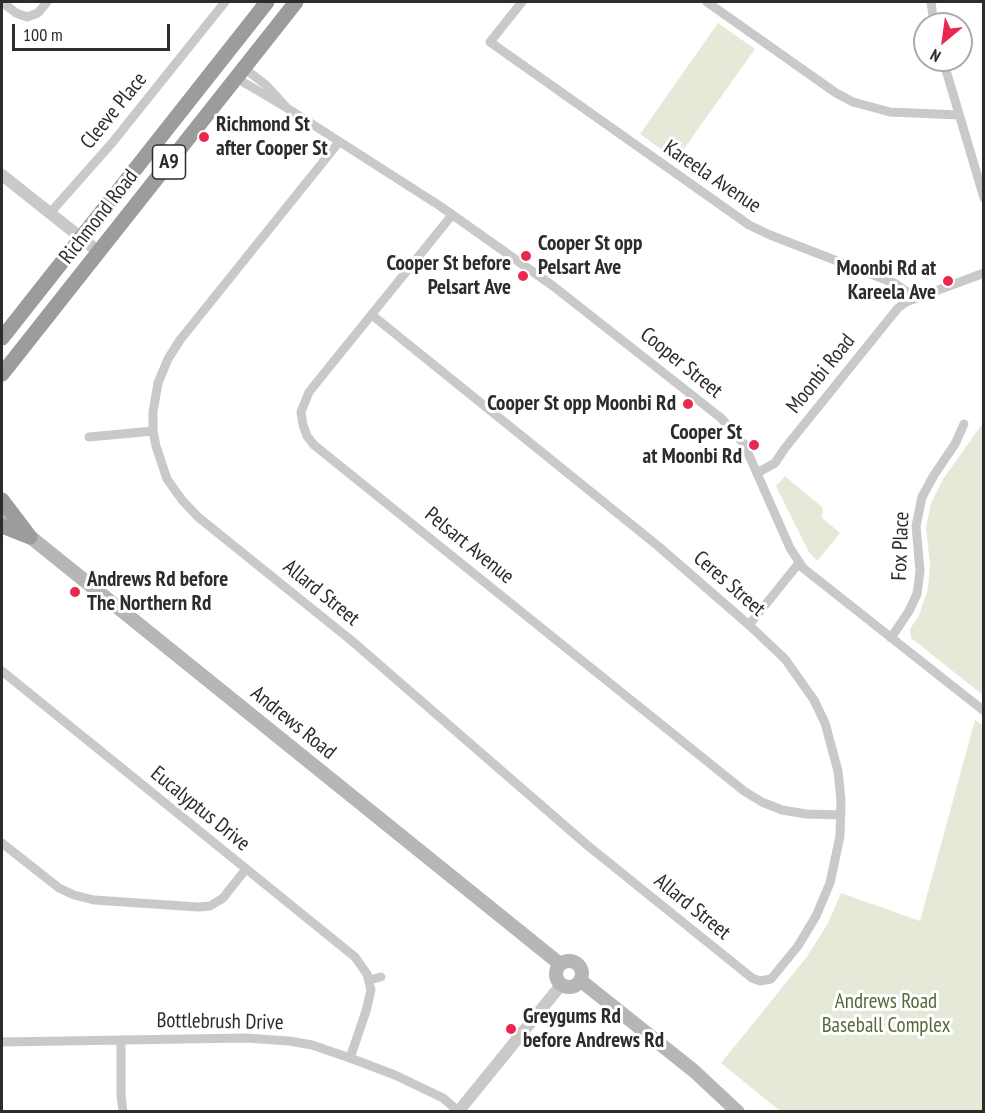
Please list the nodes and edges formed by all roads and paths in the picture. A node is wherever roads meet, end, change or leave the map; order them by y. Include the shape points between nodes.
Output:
1 (2, 2) edge
2 (47, 2) edge
3 (225, 2) edge
4 (296, 2) edge
5 (522, 2) edge
6 (706, 2) edge
7 (264, 5) edge
8 (239, 72) junction
9 (947, 72) edge
10 (192, 96) junction
11 (959, 116) junction
12 (339, 142) junction
13 (2, 175) edge
14 (984, 198) edge
15 (50, 213) junction
16 (452, 215) junction
17 (80, 238) junction
18 (99, 252) junction
19 (984, 273) edge
20 (916, 298) junction
21 (372, 315) junction
22 (2, 338) edge
23 (2, 374) edge
24 (964, 424) dead end
25 (153, 431) junction
26 (89, 437) dead end
27 (757, 473) junction
28 (2, 500) edge
29 (2, 514) edge
30 (2, 526) edge
31 (30, 537) junction
32 (799, 563) junction
33 (749, 625) junction
34 (891, 638) junction
35 (2, 671) edge
36 (984, 711) edge
37 (841, 815) junction
38 (2, 843) edge
39 (246, 869) junction
40 (560, 964) junction
41 (381, 977) dead end
42 (369, 980) junction
43 (580, 980) junction
44 (768, 980) joint
45 (561, 985) junction
46 (121, 1040) junction
47 (2, 1042) edge
48 (350, 1058) junction
49 (458, 1111) edge
50 (123, 1112) edge
51 (738, 1112) edge

1 - 2 street via 27,17 38,13
3 - 15 street, Cleeve Place via 112,143
4 - 8 highway, Richmond Road / A9
5 - 20 street, Kareela Avenue via 490,42 749,225 894,283
6 - 11 street via 853,102 891,112
7 - 8 highway via 239,57
7 - 10 highway, Richmond Road / A9
8 - 10 highway via 223,73
8 - 12 street, Cooper Street via 243,82
8 - 18 highway, Richmond Road / A9
9 - 11 street
10 - 17 highway, Richmond Road / A9
11 - 14 street
12 - 16 street, Cooper Street
12 - 25 street, Allard Street via 173,350 156,393
13 - 15 street
15 - 17 street
16 - 21 street, Pelsart Avenue
16 - 27 street, Cooper Street via 563,293 721,418 744,444
17 - 18 street
17 - 22 highway, Richmond Road / A9
18 - 23 highway, Richmond Road / A9
19 - 20 street
20 - 27 street, Moonbi Road via 893,312 775,463
21 - 33 street, Ceres Street via 658,546
21 - 37 street, Pelsart Avenue via 306,398 302,421 310,441 744,791 782,810
24 - 34 street, Fox Place via 922,496 916,526 920,571 917,594
25 - 26 street
25 - 44 street, Allard Street via 167,478 198,517 352,641 586,845 752,978
27 - 32 street, Cooper Street
28 - 31 highway
29 - 31 main road, Andrews Road
30 - 31 highway
31 - 40 main road, Andrews Road
32 - 33 street
32 - 34 street, Cooper Street
33 - 37 street, Ceres Street via 785,659 821,714 838,771
34 - 36 street, Cooper Street
35 - 39 street, Eucalyptus Drive
37 - 44 street, Ceres Street via 837,857 826,894 798,946
38 - 39 street via 59,888 93,900 210,906 223,898
39 - 42 street, Eucalyptus Drive via 348,950 365,968
40 - 43 main road, Andrews Road via 572,960 579,964
40 - 45 main road via 556,974
41 - 42 street
42 - 48 street via 369,1004
43 - 45 main road via 570,987
43 - 51 main road, Andrews Road via 694,1071
45 - 49 street
46 - 47 street, Bottlebrush Drive
46 - 48 street, Bottlebrush Drive via 276,1039 312,1045
46 - 50 street
48 - 49 street, Bottlebrush Drive via 416,1085

